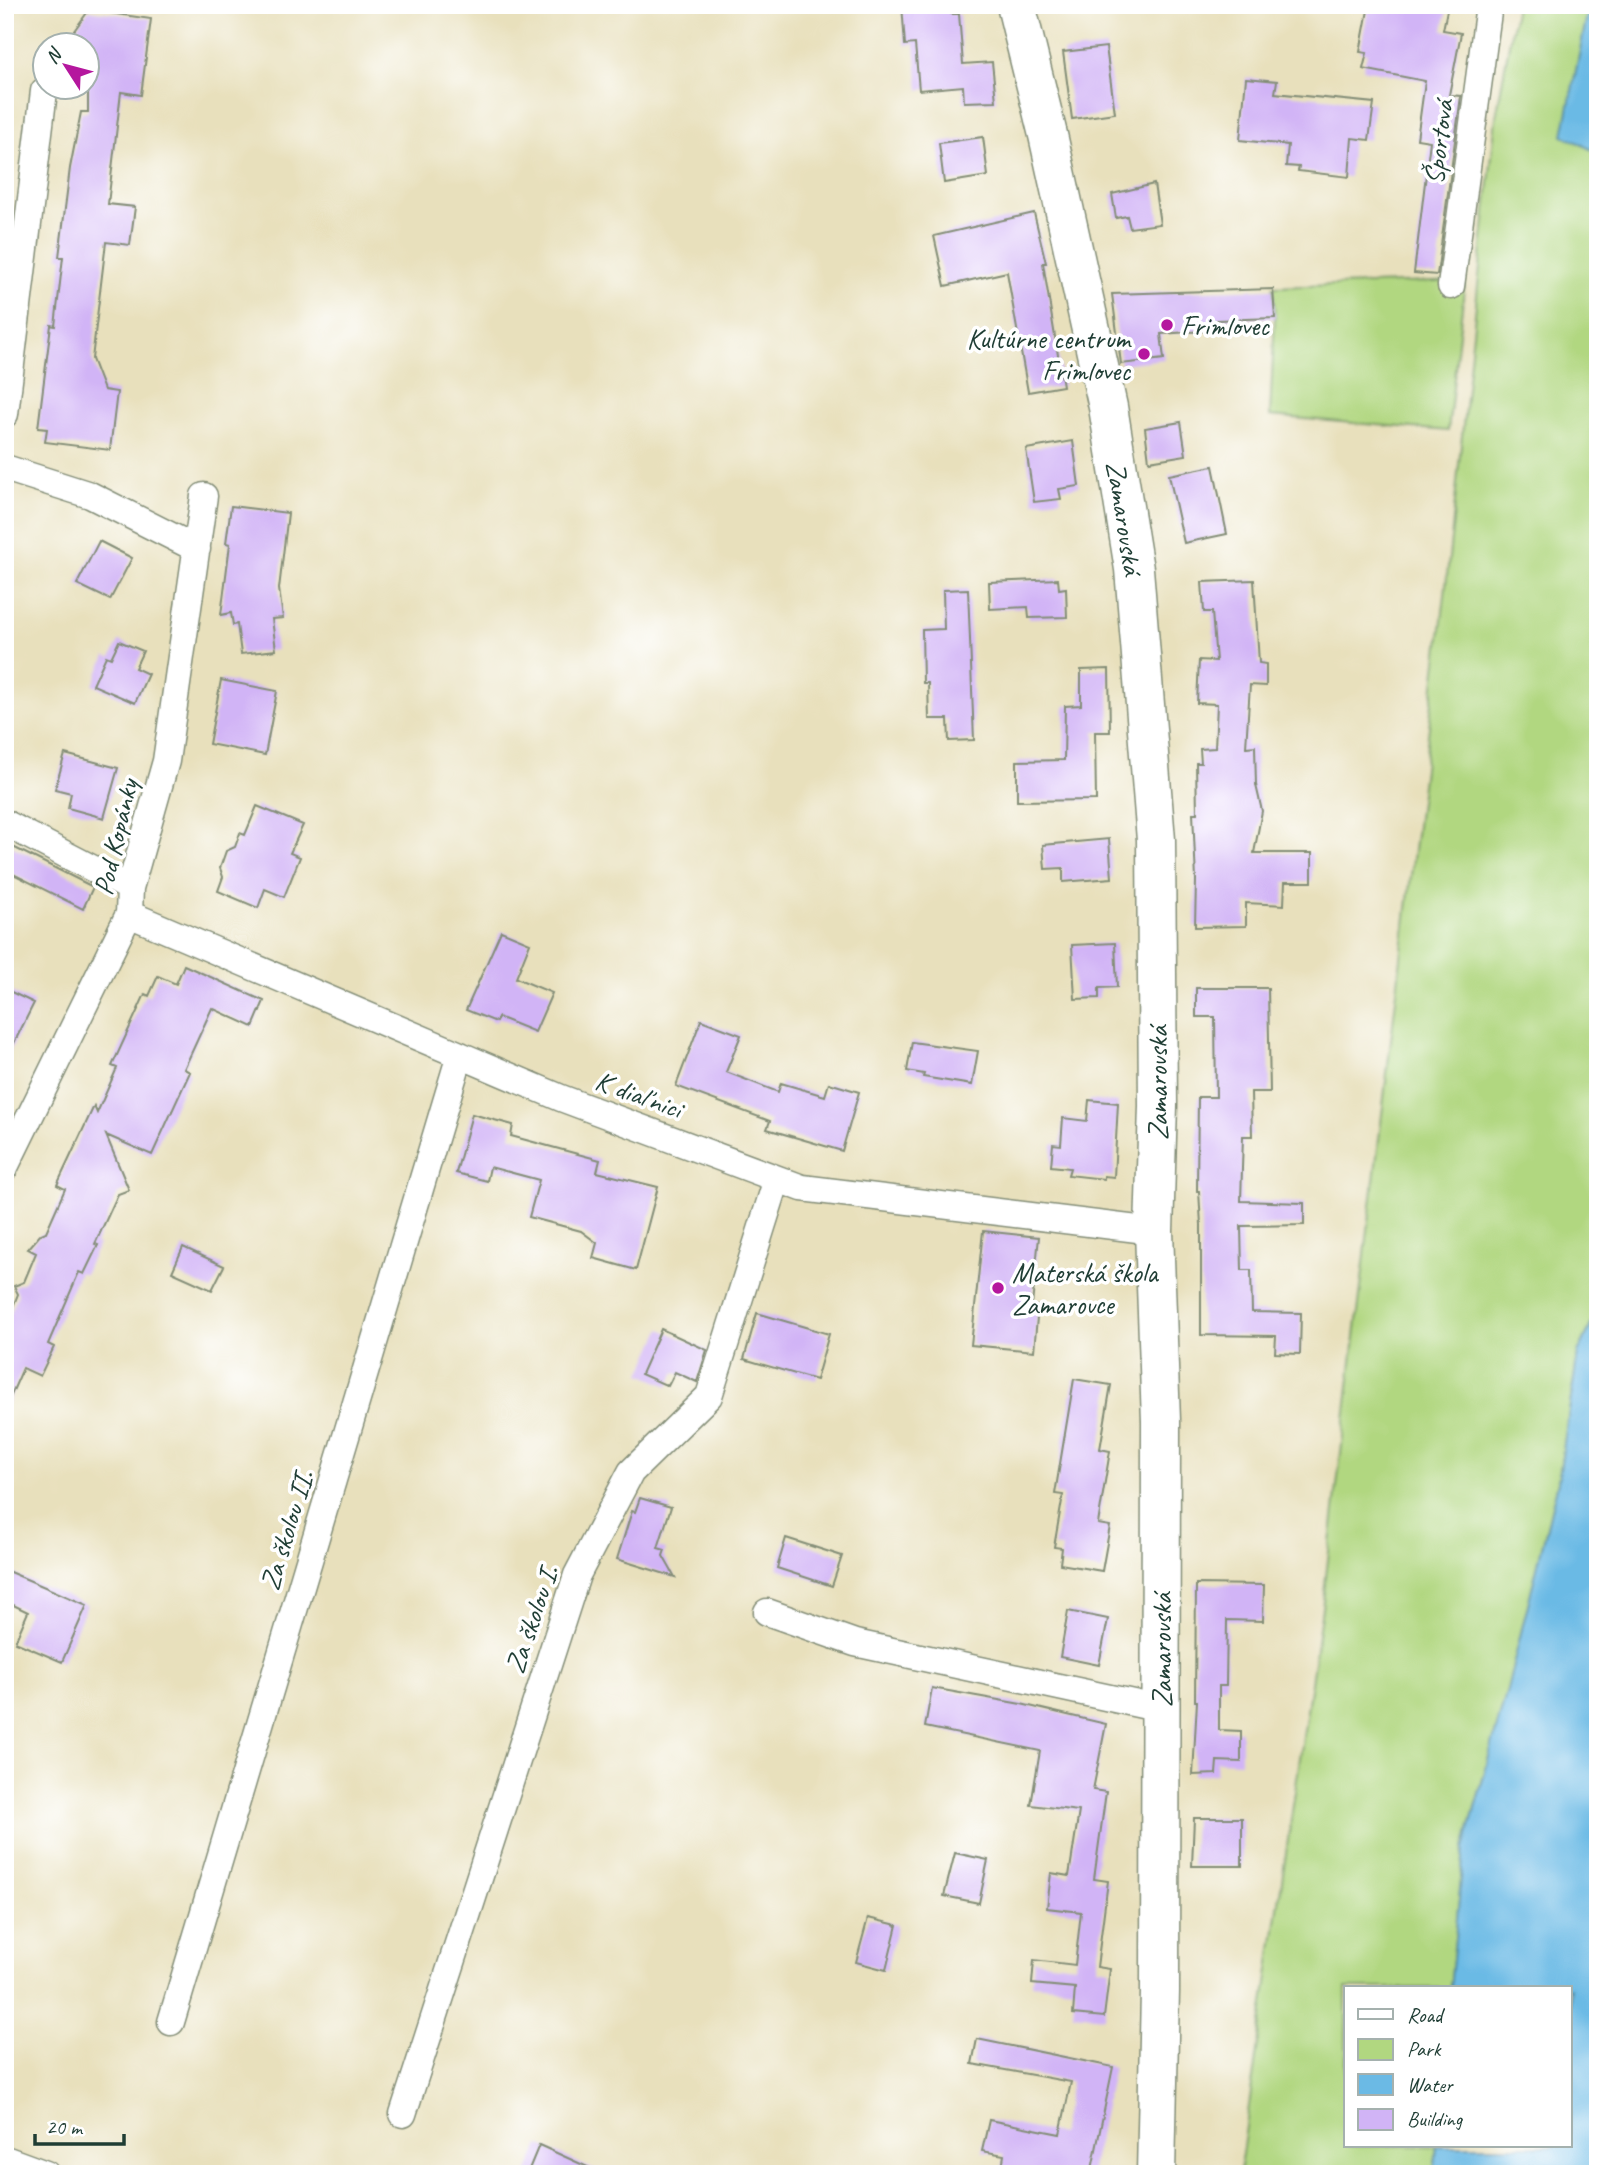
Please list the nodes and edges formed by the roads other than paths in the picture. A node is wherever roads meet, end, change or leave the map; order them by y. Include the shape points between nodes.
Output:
1 (1016, 5) edge
2 (1489, 5) edge
3 (43, 102) edge
4 (1451, 286) dead end
5 (5, 414) edge
6 (5, 468) edge
7 (204, 496) dead end
8 (197, 549) junction
9 (5, 822) edge
10 (130, 901) junction
11 (460, 1055) junction
12 (5, 1167) edge
13 (777, 1179) junction
14 (1154, 1231) junction
15 (767, 1612) dead end
16 (1161, 1709) junction
17 (171, 2022) dead end
18 (403, 2114) dead end
19 (5, 2160) edge
20 (46, 2174) edge
21 (1156, 2174) edge

1 - 14 main road, Zamarovská via 1108,407 1134,569 1156,840
2 - 4 street, Športová
3 - 5 street
6 - 8 street via 90,495
7 - 8 street, Pod Kopánky
8 - 10 street, Pod Kopánky via 166,761
9 - 10 street, K diaľnici
10 - 11 street, K diaľnici
10 - 12 street, Pod Kopánky
11 - 13 street, K diaľnici
11 - 17 street, Za školou II.
13 - 14 street, K diaľnici via 802,1188
13 - 18 street, Za školou I. via 709,1396 631,1472 577,1575
14 - 16 main road, Zamarovská via 1161,1421
15 - 16 street via 855,1643
16 - 21 main road, Zamarovská
19 - 20 street

